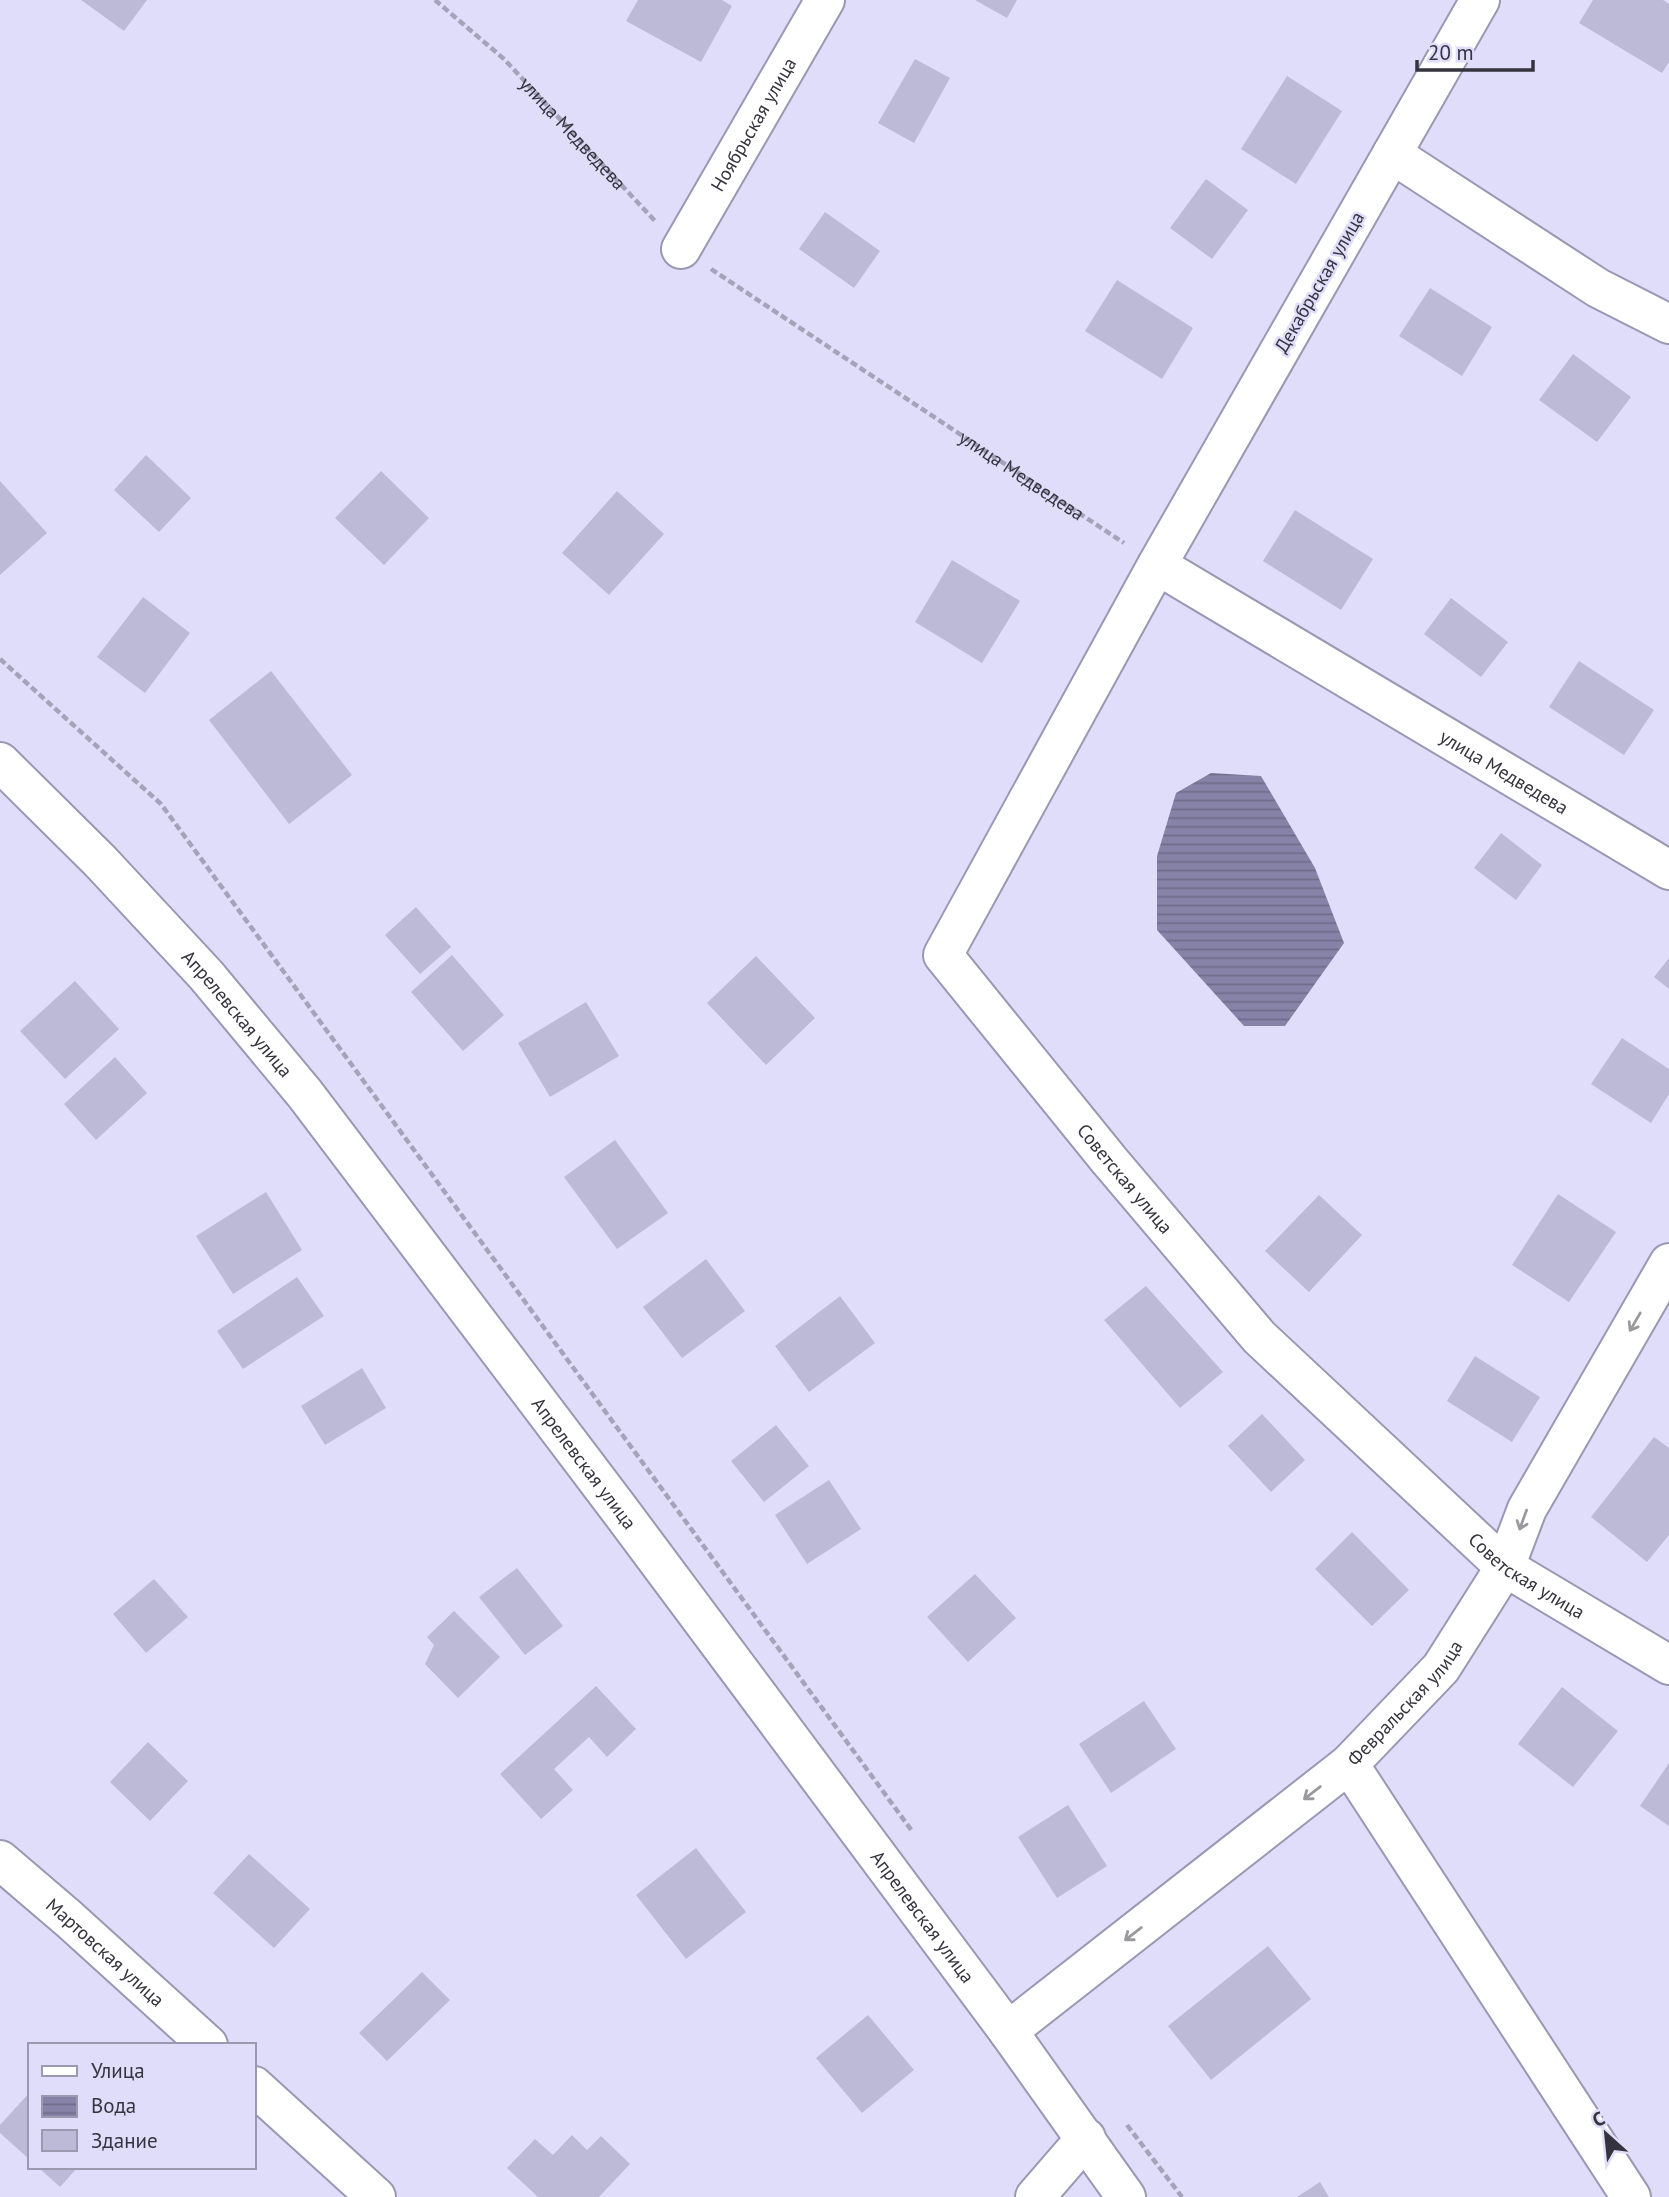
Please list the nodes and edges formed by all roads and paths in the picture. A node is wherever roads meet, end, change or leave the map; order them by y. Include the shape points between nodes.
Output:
1 (435, 0) edge
2 (825, 0) edge
3 (1480, 0) edge
4 (1392, 153) junction
5 (681, 249) junction
6 (1669, 324) edge
7 (1157, 565) junction
8 (0, 659) edge
9 (0, 762) edge
10 (1669, 870) edge
11 (1669, 1263) edge
12 (1505, 1567) junction
13 (1669, 1665) edge
14 (1349, 1764) junction
15 (917, 1838) dead end
16 (0, 1860) edge
17 (1008, 2031) junction
18 (206, 2043) edge
19 (256, 2088) edge
20 (1125, 2123) dead end
21 (1086, 2138) junction
22 (376, 2197) edge
23 (1035, 2197) edge
24 (1126, 2197) edge
25 (1182, 2197) edge
26 (1631, 2197) edge

1 - 5 path, улица Медведева via 503,59
2 - 5 street, Ноябрьская улица
3 - 4 street, Декабрьская улица
4 - 6 street via 1598,288
4 - 7 street, Декабрьская улица
5 - 7 path, улица Медведева
7 - 10 street, улица Медведева
7 - 12 street, Советская улица via 943,955 1259,1337
8 - 15 path via 160,804
9 - 17 street, Апрелевская улица via 188,956 305,1094
11 -> 12 street, Февральская улица via 1527,1509
12 - 13 street, Советская улица
12 - 14 street, Февральская улица via 1441,1668
14 -> 17 street, Февральская улица
14 - 26 street
16 - 18 street, Мартовская улица
17 - 21 street, Апрелевская улица
19 - 22 street
20 - 25 path
21 - 23 street
21 - 24 street, Апрелевская улица

